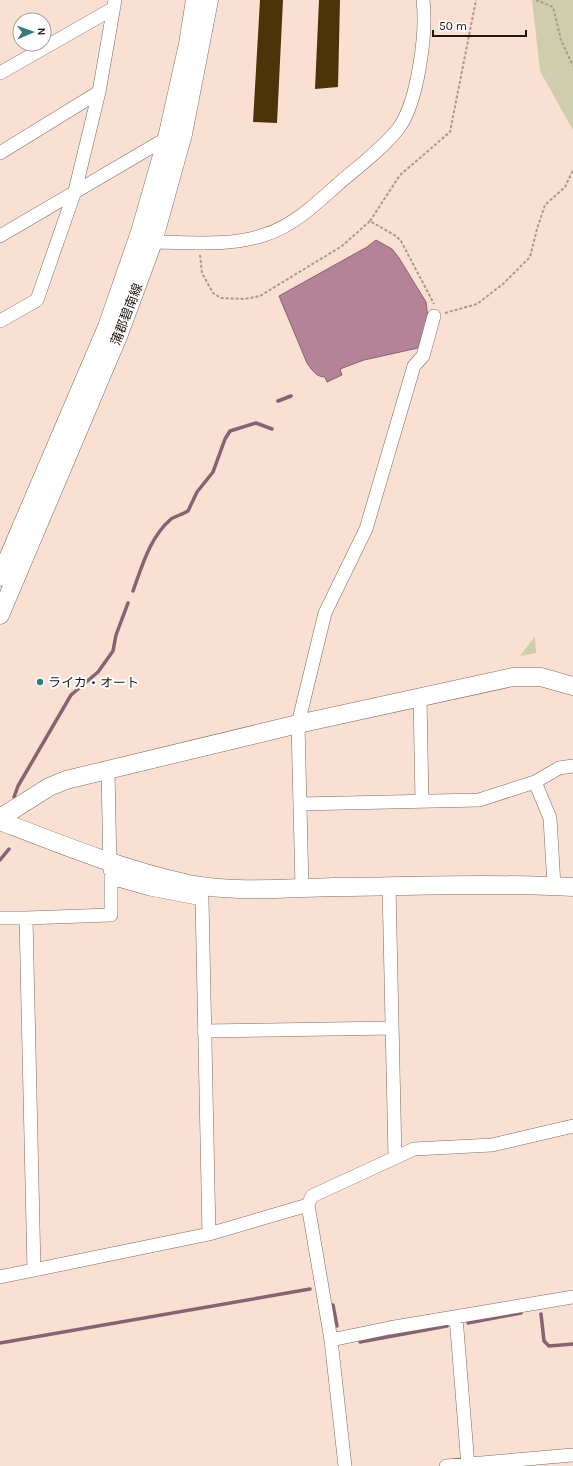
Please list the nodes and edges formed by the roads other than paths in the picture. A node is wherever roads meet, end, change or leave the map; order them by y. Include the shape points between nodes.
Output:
1 (195, 0) edge
2 (209, 0) edge
3 (423, 0) edge
4 (114, 4) edge
5 (0, 73) edge
6 (99, 92) junction
7 (167, 138) junction
8 (0, 153) edge
9 (75, 191) junction
10 (0, 236) edge
11 (153, 242) junction
12 (434, 316) road end
13 (0, 321) edge
14 (0, 577) edge
15 (0, 615) edge
16 (573, 686) edge
17 (420, 698) junction
18 (298, 724) junction
19 (573, 766) edge
20 (108, 770) junction
21 (535, 782) junction
22 (422, 801) junction
23 (300, 804) junction
24 (0, 818) edge
25 (0, 821) edge
26 (110, 870) junction
27 (389, 886) junction
28 (554, 886) junction
29 (573, 887) edge
30 (302, 888) junction
31 (0, 918) edge
32 (26, 918) junction
33 (392, 1028) junction
34 (204, 1031) junction
35 (573, 1126) edge
36 (395, 1158) junction
37 (308, 1205) junction
38 (209, 1234) junction
39 (34, 1270) junction
40 (0, 1277) edge
41 (573, 1297) edge
42 (456, 1317) junction
43 (331, 1340) junction
44 (573, 1455) edge
45 (468, 1465) edge
46 (345, 1466) edge
47 (446, 1466) edge

1 - 7 main road, 蒲郡碧南線
2 - 11 main road, 蒲郡碧南線 via 183,134
3 - 11 street via 424,38 415,91 399,128 318,202 290,224 264,235 233,242
4 - 5 street
4 - 6 street
6 - 8 street
6 - 9 street
7 - 9 street
7 - 14 main road, 蒲郡碧南線 via 140,232 107,327
9 - 10 street
9 - 13 street via 37,300
11 - 15 main road, 蒲郡碧南線 via 119,334
12 - 18 street via 423,356 414,366 366,529 325,613
16 - 17 main road via 541,677 513,677
17 - 18 main road
17 - 22 street
18 - 20 main road
18 - 23 street
19 - 21 street via 559,768
20 - 24 main road via 66,780
20 - 26 street
21 - 22 street via 479,800
21 - 28 street via 550,818
22 - 23 street
23 - 30 street
25 - 26 main road
26 - 30 main road via 203,886 248,890
26 - 32 street via 111,915
26 - 34 street via 150,889 202,899
27 - 28 main road
27 - 30 main road
27 - 33 street
28 - 29 main road
31 - 32 street
32 - 39 street
33 - 34 street
33 - 36 street
34 - 38 street
35 - 36 street via 492,1145 414,1149
36 - 37 street via 312,1196
37 - 38 street
37 - 43 street
38 - 39 street
39 - 40 street
41 - 42 street
42 - 43 street
42 - 45 street
43 - 46 street
44 - 45 street
45 - 47 street

